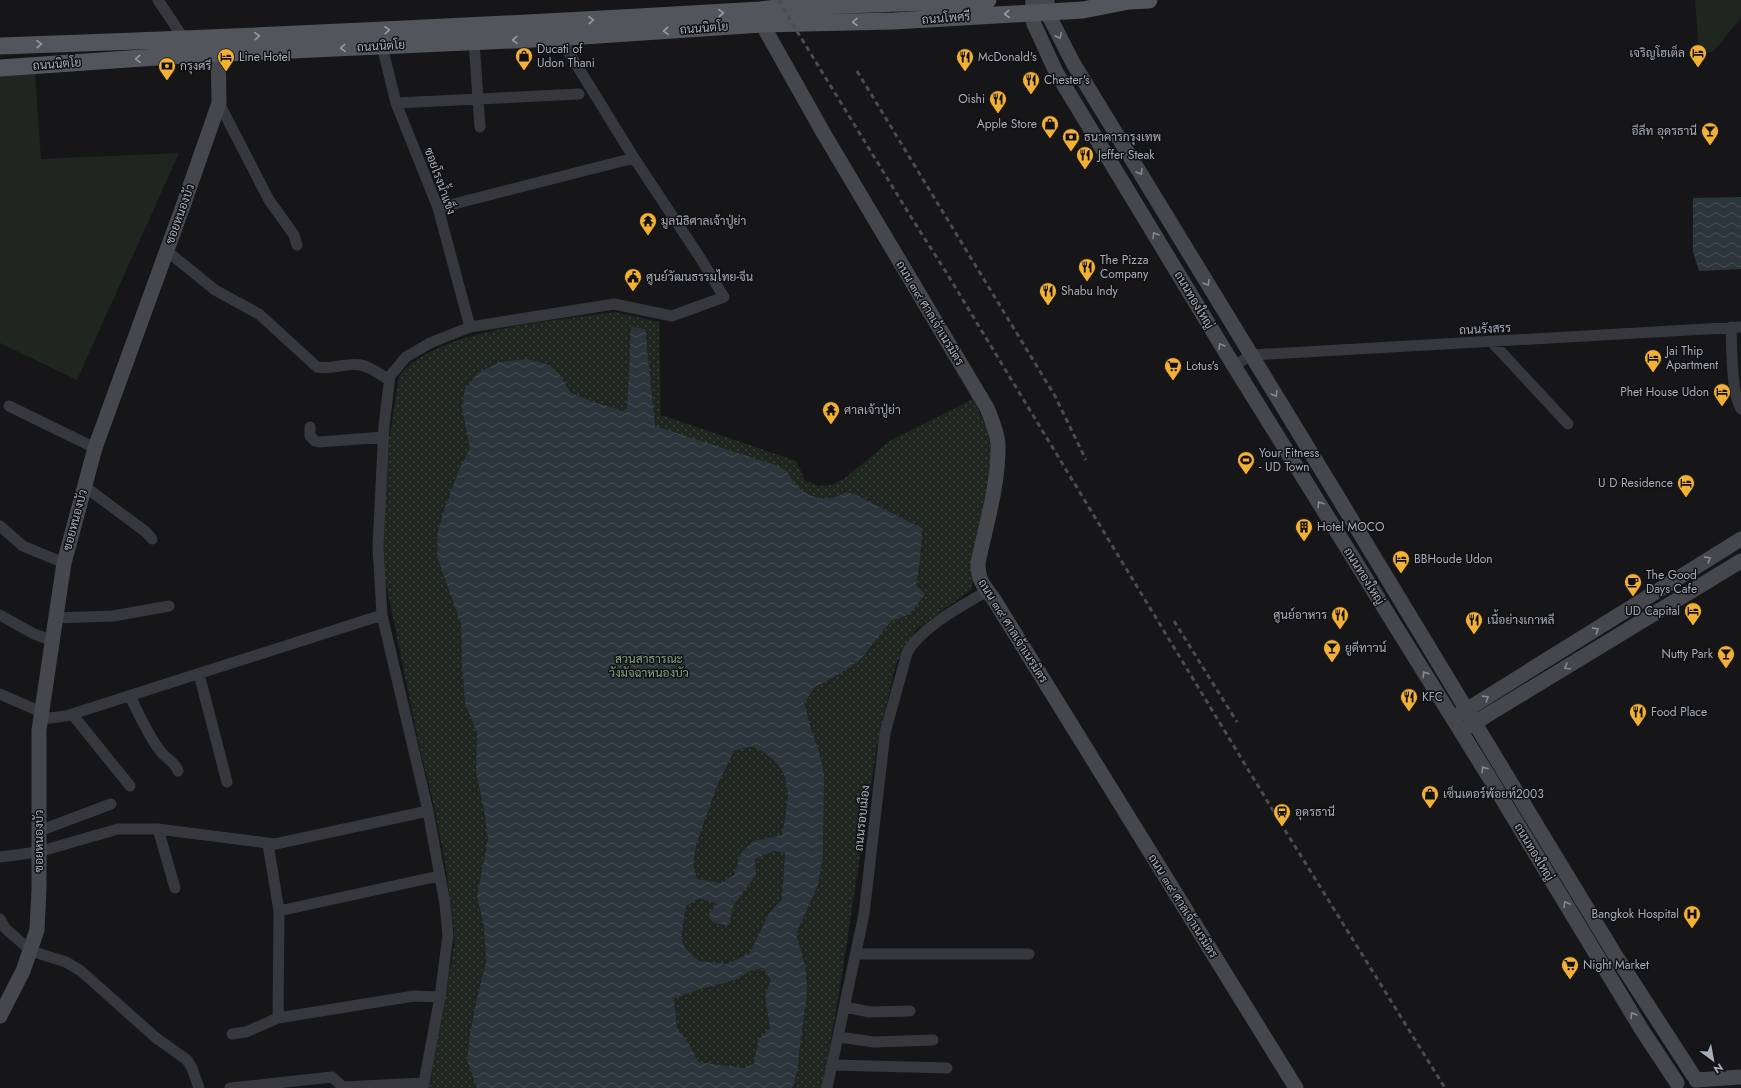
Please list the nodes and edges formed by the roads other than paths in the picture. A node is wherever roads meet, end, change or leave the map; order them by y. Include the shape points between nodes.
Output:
1 (158, 0) edge
2 (988, 0) edge
3 (1149, 0) edge
4 (1125, 1) edge
5 (857, 2) edge
6 (1040, 6) edge
7 (760, 12) edge
8 (555, 33) junction
9 (474, 42) junction
10 (0, 46) edge
11 (218, 46) junction
12 (382, 46) junction
13 (184, 47) junction
14 (1072, 63) junction
15 (0, 68) edge
16 (1056, 72) junction
17 (579, 94) dead end
18 (478, 99) junction
19 (219, 103) junction
20 (396, 103) junction
21 (480, 127) dead end
22 (634, 158) junction
23 (438, 208) junction
24 (297, 245) dead end
25 (167, 251) junction
26 (470, 327) junction
27 (1736, 327) edge
28 (1491, 341) junction
29 (1252, 355) junction
30 (1234, 366) junction
31 (389, 380) junction
32 (9, 406) dead end
33 (1741, 409) edge
34 (1568, 424) dead end
35 (310, 427) dead end
36 (384, 437) junction
37 (95, 448) junction
38 (84, 486) junction
39 (0, 526) edge
40 (152, 539) dead end
41 (1741, 539) edge
42 (1741, 561) edge
43 (64, 563) junction
44 (987, 591) junction
45 (1643, 600) junction
46 (169, 606) dead end
47 (0, 615) edge
48 (382, 615) junction
49 (1651, 616) junction
50 (1616, 617) junction
51 (55, 618) junction
52 (1625, 632) junction
53 (52, 640) junction
54 (199, 674) junction
55 (0, 694) edge
56 (130, 696) junction
57 (72, 714) junction
58 (41, 716) junction
59 (1471, 716) junction
60 (1456, 725) junction
61 (178, 771) dead end
62 (227, 782) dead end
63 (130, 786) dead end
64 (111, 804) dead end
65 (428, 812) junction
66 (158, 829) junction
67 (39, 831) junction
68 (268, 844) junction
69 (38, 852) junction
70 (0, 857) edge
71 (438, 876) junction
72 (175, 888) dead end
73 (279, 911) junction
74 (0, 919) edge
75 (31, 951) junction
76 (856, 954) junction
77 (1029, 954) dead end
78 (440, 997) junction
79 (845, 1007) junction
80 (910, 1011) dead end
81 (0, 1016) edge
82 (278, 1018) junction
83 (1665, 1031) junction
84 (232, 1034) dead end
85 (839, 1037) junction
86 (933, 1040) dead end
87 (1650, 1042) junction
88 (833, 1065) junction
89 (948, 1068) dead end
90 (1741, 1077) edge
91 (1695, 1083) edge
92 (423, 1086) edge
93 (1678, 1086) edge
94 (199, 1088) edge
95 (230, 1088) edge
96 (827, 1088) edge
97 (1296, 1088) edge

1 - 13 street
2 - 5 main road, ถนนโพศรี
3 - 4 main road, ถนนโพศรี
4 - 6 main road, ถนนโพศรี via 1083,10
5 - 7 main road, ถนนโพศรี via 784,7
6 -> 7 main road, ถนนโพศรี via 909,20
6 -> 14 street, ถนนทองใหญ่
6 - 16 street, ถนนทองใหญ่ via 1034,24
7 - 8 main road, ถนนนิตโย
7 - 44 street, ถนน ๓๙ ศาลเจ้าเนรมิตร via 824,134 992,420 998,443 997,471 978,563 978,574
8 -> 9 main road, ถนนนิตโย
11 -> 8 main road, ถนนนิตโย
8 - 22 street
9 - 12 main road, ถนนนิตโย
9 - 18 street
10 -> 13 main road, ถนนนิตโย
12 -> 11 main road, ถนนนิตโย
11 - 13 main road, ถนนนิตโย
11 - 19 street, ซอยหนองบัว
12 - 20 street, ซอยโรงน้ำแข็ง
13 -> 15 main road, ถนนนิตโย
14 - 16 street
14 -> 29 street, ถนนทองใหญ่
30 -> 16 street, ถนนทองใหญ่
17 - 18 street
18 - 20 street
18 - 21 street
19 - 24 street via 269,200 294,235
19 - 25 street, ซอยหนองบัว
20 - 23 street, ซอยโรงน้ำแข็ง
22 - 23 street
22 - 26 street via 724,297 672,316 614,304
23 - 26 street, ซอยโรงน้ำแข็ง
25 - 31 street via 215,290 259,314 317,367 327,369 362,365
25 - 37 street, ซอยหนองบัว
26 - 31 street via 430,343 406,357
27 - 28 street, ถนนรังสรร
27 - 33 street via 1735,386 1737,403
28 - 29 street, ถนนรังสรร
28 - 34 street
29 - 30 street, ถนนรังสรร
29 -> 59 street, ถนนทองใหญ่
60 -> 30 street, ถนนทองใหญ่
31 - 36 street
32 - 37 street
35 - 36 street via 310,436 319,442
36 - 48 street via 378,546
37 - 38 street, ซอยหนองบัว
38 - 40 street
38 - 43 street, ซอยหนองบัว
39 - 43 street via 23,546
45 -> 41 street
42 - 49 street
43 - 51 street, ซอยหนองบัว
44 - 76 street, ถนนรอบเมือง via 922,633 910,646 907,654 885,733 864,914
44 - 97 street, ถนน ๓๙ ศาลเจ้าเนรมิตร
45 - 49 street
45 - 50 street
46 - 51 street via 113,616
47 - 53 street via 34,634
48 - 54 street
48 - 65 street
49 - 52 street
50 - 52 street
59 -> 50 street
51 - 53 street, ซอยหนองบัว
52 -> 59 street
53 - 58 street, ซอยหนองบัว
54 - 56 street
54 - 62 street
55 - 58 street
56 - 57 street
56 - 61 street via 141,721 161,752
57 - 58 street
57 - 63 street
58 - 67 street, ซอยหนองบัว
59 - 60 street
59 - 83 street, ถนนทองใหญ่ via 1614,953
87 -> 60 street, ถนนทองใหญ่
64 - 67 street
65 - 68 street
65 - 71 street
66 - 68 street
66 - 69 street via 118,830
66 - 72 street
67 - 69 street, ซอยหนองบัว
68 - 73 street
69 - 70 street
69 - 75 street, ซอยหนองบัว via 37,930
71 - 73 street
71 - 78 street via 445,904 448,935
73 - 82 street
74 - 75 street via 5,928
75 - 81 street, ซอยหนองบัว
75 - 94 street via 66,962 81,971 155,1037 187,1060
76 - 77 street
76 - 79 street, ถนนรอบเมือง
78 - 82 street via 414,996
78 - 92 street
79 - 80 street via 870,1012
79 - 85 street, ถนนรอบเมือง
82 - 84 street
83 - 87 street
83 - 91 street, ถนนทองใหญ่
85 - 86 street via 874,1042
85 - 88 street, ถนนรอบเมือง
87 - 93 street, ถนนทองใหญ่
88 - 89 street
88 - 96 street, ถนนรอบเมือง
90 - 91 street
91 - 93 street via 1688,1072 1678,1078
92 - 95 street via 343,1087 332,1077

